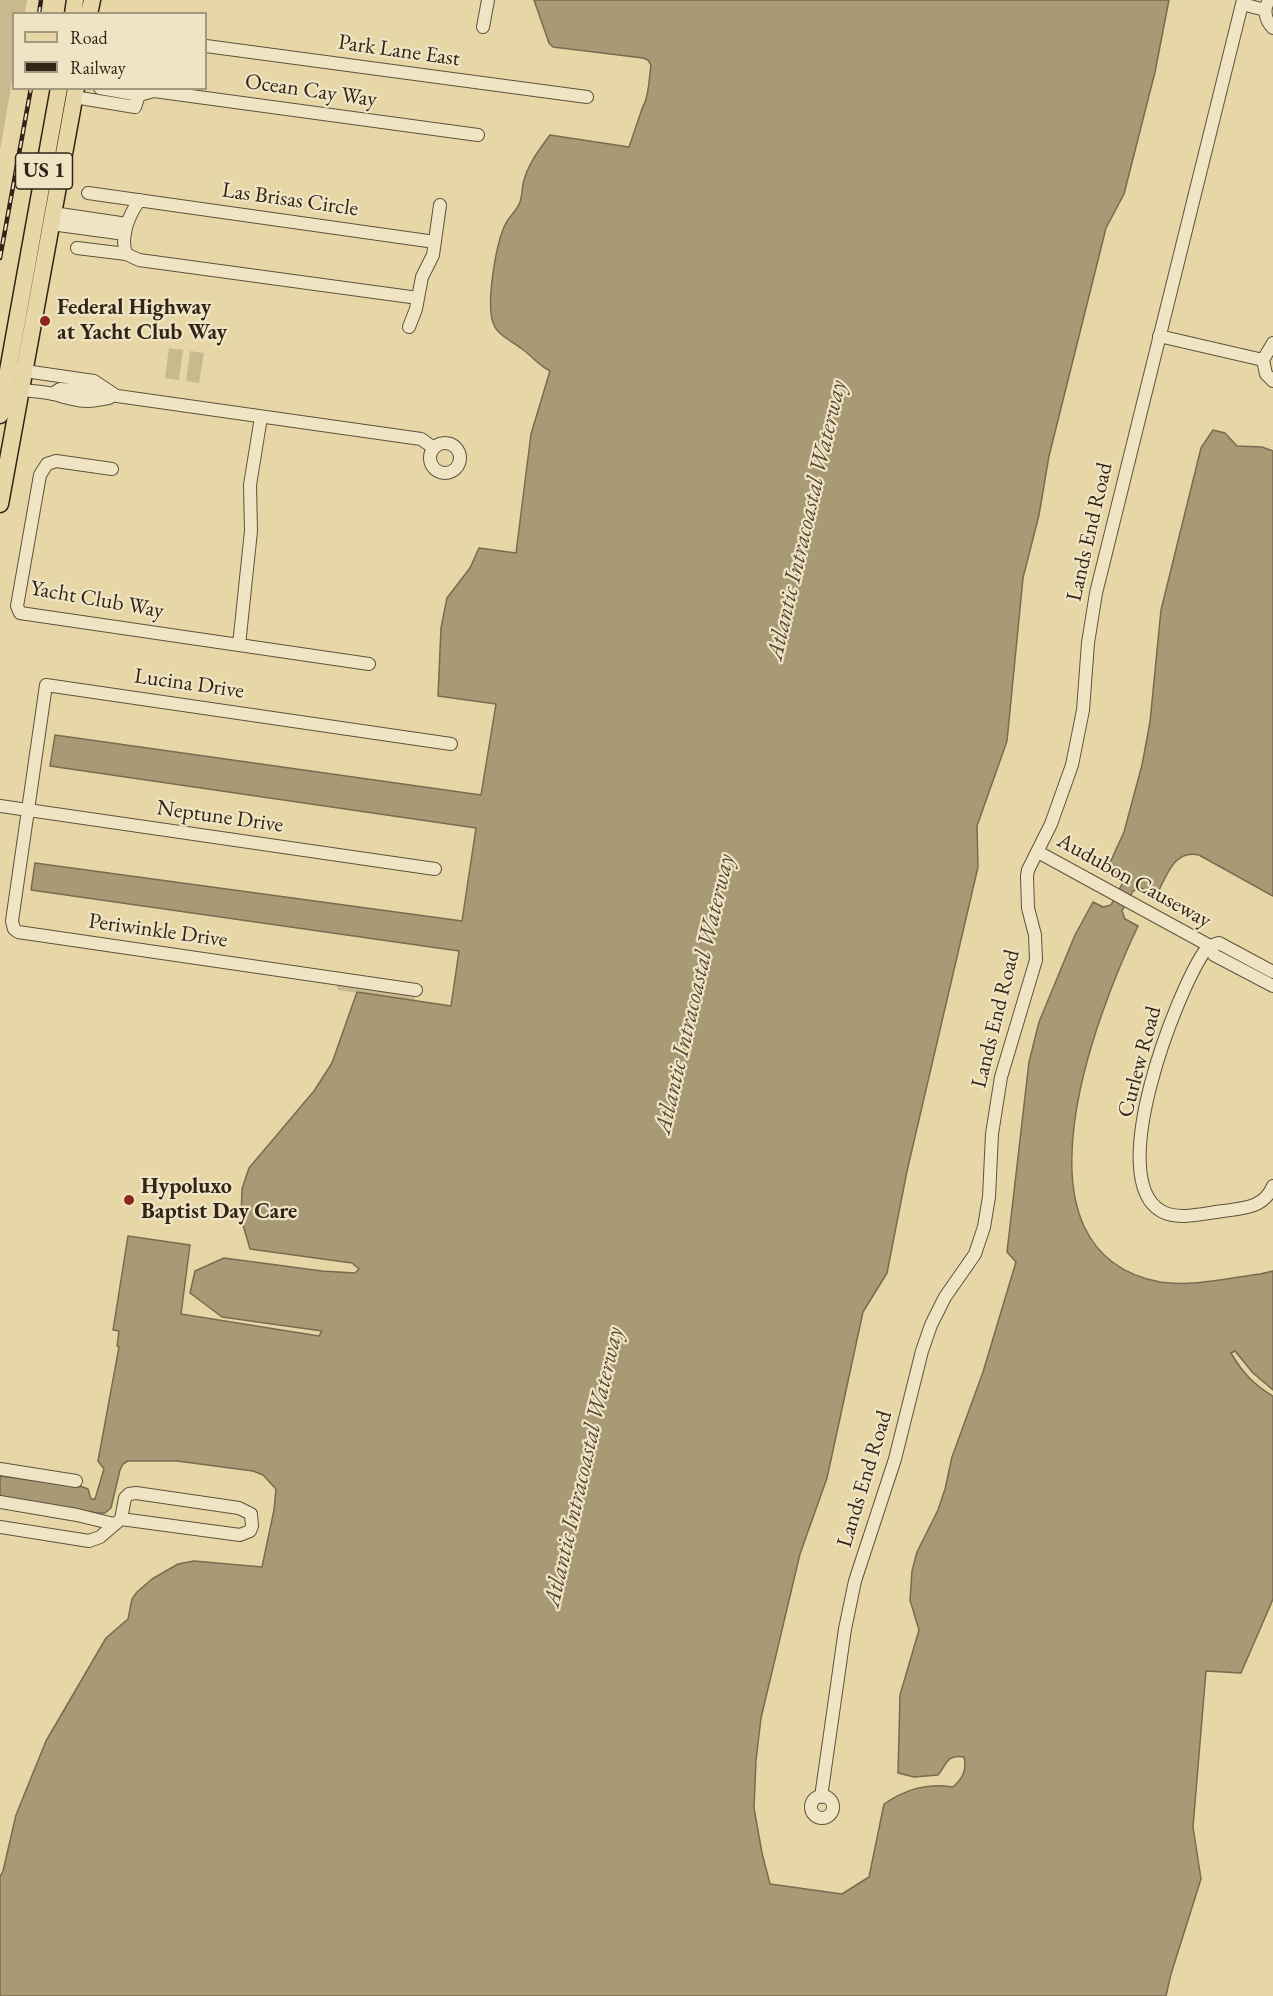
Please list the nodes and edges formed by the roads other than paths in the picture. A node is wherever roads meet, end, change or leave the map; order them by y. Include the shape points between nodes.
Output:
1 (488, 0) edge
2 (1242, 2) edge
3 (1267, 5) edge
4 (483, 27) dead end
5 (1273, 28) edge
6 (207, 46) edge
7 (59, 90) edge
8 (106, 90) edge
9 (75, 93) edge
10 (587, 97) dead end
11 (137, 101) junction
12 (478, 135) dead end
13 (88, 193) dead end
14 (140, 200) junction
15 (440, 205) dead end
16 (52, 218) junction
17 (126, 229) junction
18 (435, 242) junction
19 (77, 248) dead end
20 (126, 254) junction
21 (418, 298) junction
22 (409, 327) dead end
23 (1159, 336) junction
24 (1273, 343) edge
25 (1263, 360) junction
26 (16, 370) junction
27 (1273, 381) edge
28 (13, 389) junction
29 (75, 389) junction
30 (116, 396) junction
31 (0, 416) edge
32 (261, 417) junction
33 (434, 448) dead end
34 (112, 469) dead end
35 (0, 504) edge
36 (239, 645) junction
37 (369, 664) dead end
38 (451, 744) dead end
39 (0, 806) edge
40 (28, 810) junction
41 (1038, 852) junction
42 (435, 869) dead end
43 (1210, 946) junction
44 (1273, 972) edge
45 (1273, 986) edge
46 (416, 990) dead end
47 (1273, 1186) edge
48 (0, 1469) edge
49 (76, 1480) dead end
50 (0, 1502) edge
51 (117, 1521) junction
52 (0, 1527) edge
53 (822, 1797) dead end

1 - 4 street
2 - 3 street
2 - 23 street, Lands End Road
3 - 5 street via 1267,22
6 - 10 street, Park Lane East
7 - 26 main road, US 1
8 - 11 street, Ocean Cay Way
9 - 11 street, Ocean Cay Way
9 - 16 main road, US 1
11 - 12 street, Ocean Cay Way via 154,91
13 - 14 street, Las Brisas Circle
14 - 17 street
14 - 18 street, Las Brisas Circle
15 - 18 street
16 - 17 street
16 - 26 main road, US 1
17 - 20 street
18 - 21 street
19 - 20 street
20 - 21 street via 139,260
21 - 22 street
23 - 25 street
23 - 41 street, Lands End Road via 1096,593 1074,755 1063,795
24 - 25 street
25 - 27 street via 1266,374
26 - 28 main road, US 1
26 - 29 street
28 - 29 street via 52,394
28 - 31 main road, US 1
28 - 35 main road, US 1
29 - 30 street via 90,402
29 - 30 street via 94,381
30 - 32 street
32 - 33 street via 421,439
32 - 36 street via 250,485 251,531
34 - 36 street, Yacht Club Way via 56,460 47,464 40,475 17,606 20,613
36 - 37 street, Yacht Club Way
38 - 40 street, Lucina Drive via 46,685
39 - 40 street, Neptune Drive
40 - 42 street, Neptune Drive
40 - 46 street, Periwinkle Drive via 12,921 18,932
41 - 43 street, Audubon Causeway
41 - 53 street, Lands End Road via 1027,876 1036,960 1001,1077 984,1227 975,1254 931,1325 895,1459 855,1581
43 - 44 street, Audubon Causeway via 1219,943
43 - 45 street, Audubon Causeway via 1214,955
43 - 47 street, Curlew Road via 1180,998 1159,1054 1142,1135 1142,1186 1155,1207 1174,1216 1248,1208 1263,1201
48 - 49 street
50 - 51 street
51 - 51 street via 240,1535 250,1531 252,1519 251,1514 239,1508 136,1493 125,1498
51 - 52 street via 100,1537 89,1540

